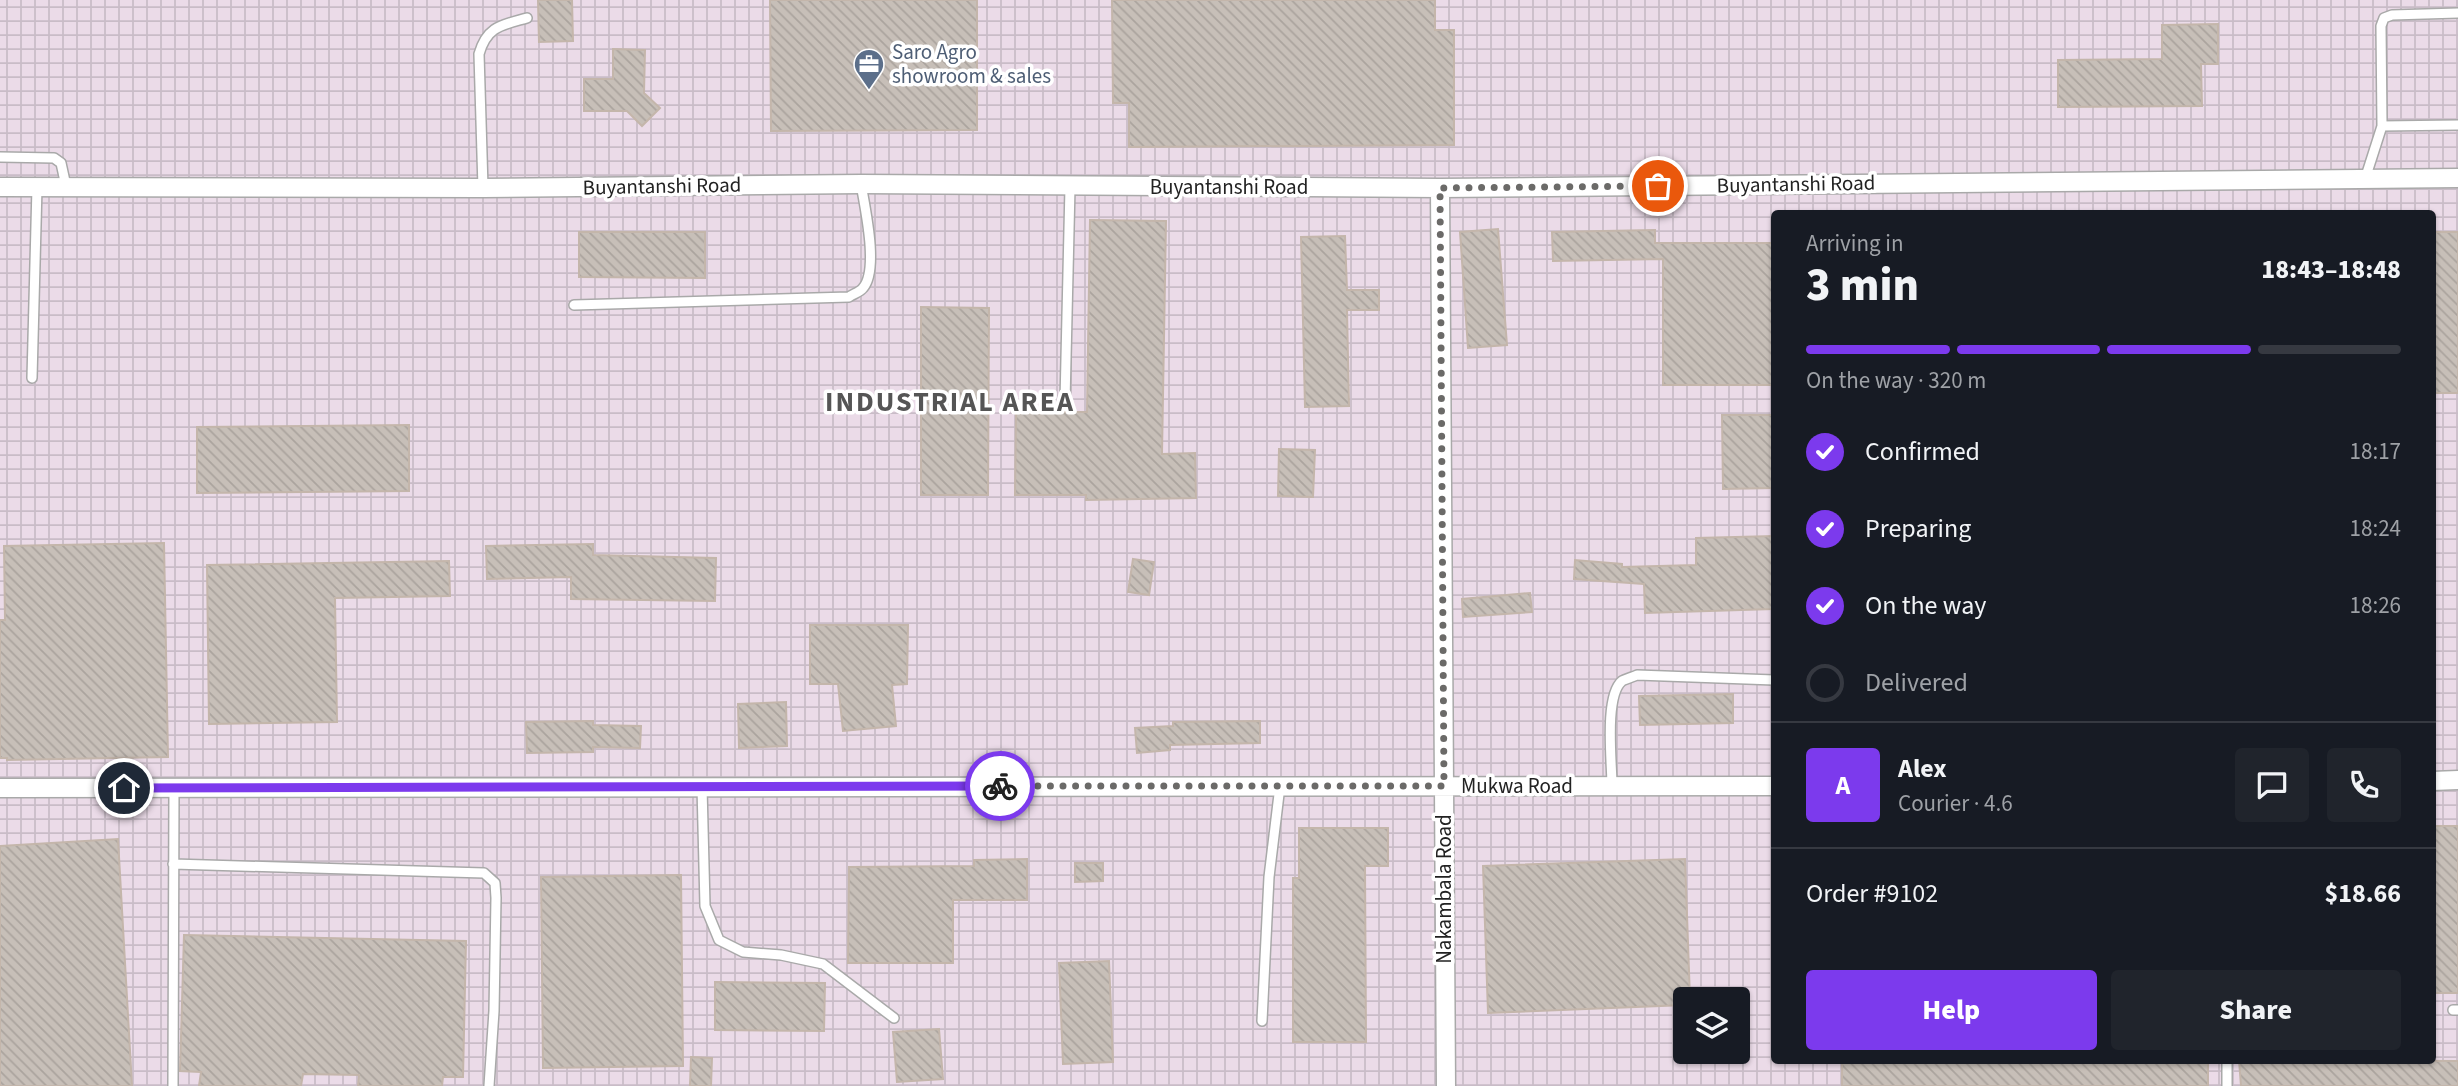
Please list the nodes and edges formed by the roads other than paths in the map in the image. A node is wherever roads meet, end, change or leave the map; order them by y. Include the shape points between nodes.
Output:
1 (2458, 13) edge
2 (527, 18) dead end
3 (2458, 125) edge
4 (2382, 126) junction
5 (0, 157) edge
6 (2458, 178) edge
7 (2365, 179) junction
8 (862, 184) junction
9 (66, 186) junction
10 (0, 187) edge
11 (37, 187) junction
12 (1070, 187) junction
13 (482, 188) junction
14 (1440, 188) junction
15 (574, 305) dead end
16 (32, 378) dead end
17 (1065, 401) dead end
18 (1771, 680) edge
19 (2458, 780) edge
20 (2436, 781) edge
21 (1280, 786) junction
22 (1444, 786) junction
23 (1612, 786) junction
24 (1771, 786) edge
25 (174, 787) junction
26 (702, 787) junction
27 (0, 788) edge
28 (173, 864) junction
29 (894, 1018) dead end
30 (1262, 1021) dead end
31 (2227, 1064) edge
32 (173, 1086) edge
33 (489, 1086) edge
34 (1446, 1086) edge
35 (2228, 1086) edge

1 - 4 lane via 2384,18
2 - 13 lane via 496,27 483,39 479,54
3 - 4 lane
4 - 7 lane
5 - 9 lane via 54,159 61,163
6 - 7 street, Buyantanshi Road
7 - 14 street, Buyantanshi Road
8 - 12 street, Buyantanshi Road
8 - 13 street, Buyantanshi Road
8 - 15 lane via 869,275 862,289 849,297
9 - 11 street, Buyantanshi Road
9 - 13 street, Buyantanshi Road
10 - 11 street, Buyantanshi Road
11 - 16 lane
12 - 14 street, Buyantanshi Road
12 - 17 lane
14 - 22 street, Nakambala Road
18 - 23 lane via 1637,675 1621,682 1613,695
19 - 20 street
21 - 22 street, Mukwa Road
21 - 26 street, Mukwa Road
21 - 30 lane via 1269,877
22 - 23 street, Mukwa Road
22 - 34 street, Nakambala Road
23 - 24 street, Mukwa Road
25 - 26 street, Mukwa Road
25 - 27 street, Mukwa Road
25 - 28 lane
26 - 29 lane via 705,906 719,940 743,952 823,964
28 - 32 lane
28 - 33 lane via 484,873 495,883 496,898
31 - 35 lane

